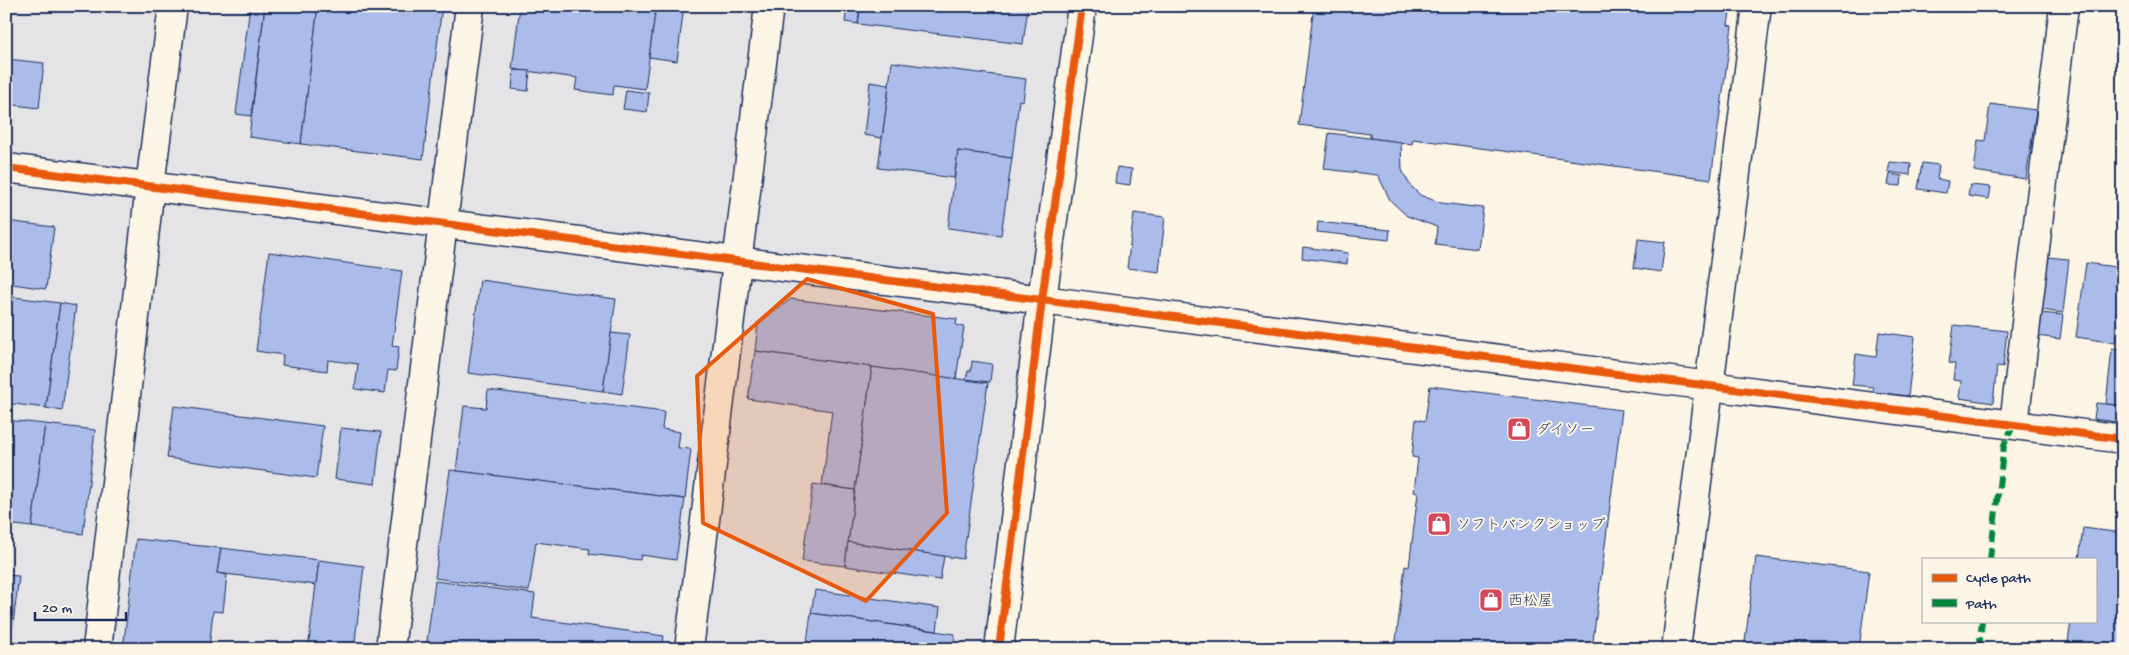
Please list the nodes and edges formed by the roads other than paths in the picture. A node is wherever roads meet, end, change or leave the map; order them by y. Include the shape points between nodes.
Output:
1 (173, 6) edge
2 (470, 6) edge
3 (769, 6) edge
4 (1082, 6) edge
5 (1757, 6) edge
6 (2064, 6) edge
7 (6, 168) edge
8 (150, 186) junction
9 (443, 223) junction
10 (737, 261) junction
11 (1042, 300) junction
12 (1710, 386) junction
13 (2014, 424) junction
14 (2123, 439) edge
15 (97, 649) edge
16 (390, 649) edge
17 (689, 649) edge
18 (999, 649) edge
19 (1676, 649) edge

1 - 8 street
2 - 9 street
3 - 10 street
4 - 11 street
5 - 12 street
6 - 13 street
7 - 8 street
8 - 9 street
8 - 15 street
9 - 10 street
9 - 16 street
10 - 11 street
10 - 17 street
11 - 12 street
11 - 18 street
12 - 13 street
12 - 19 street
13 - 14 street

